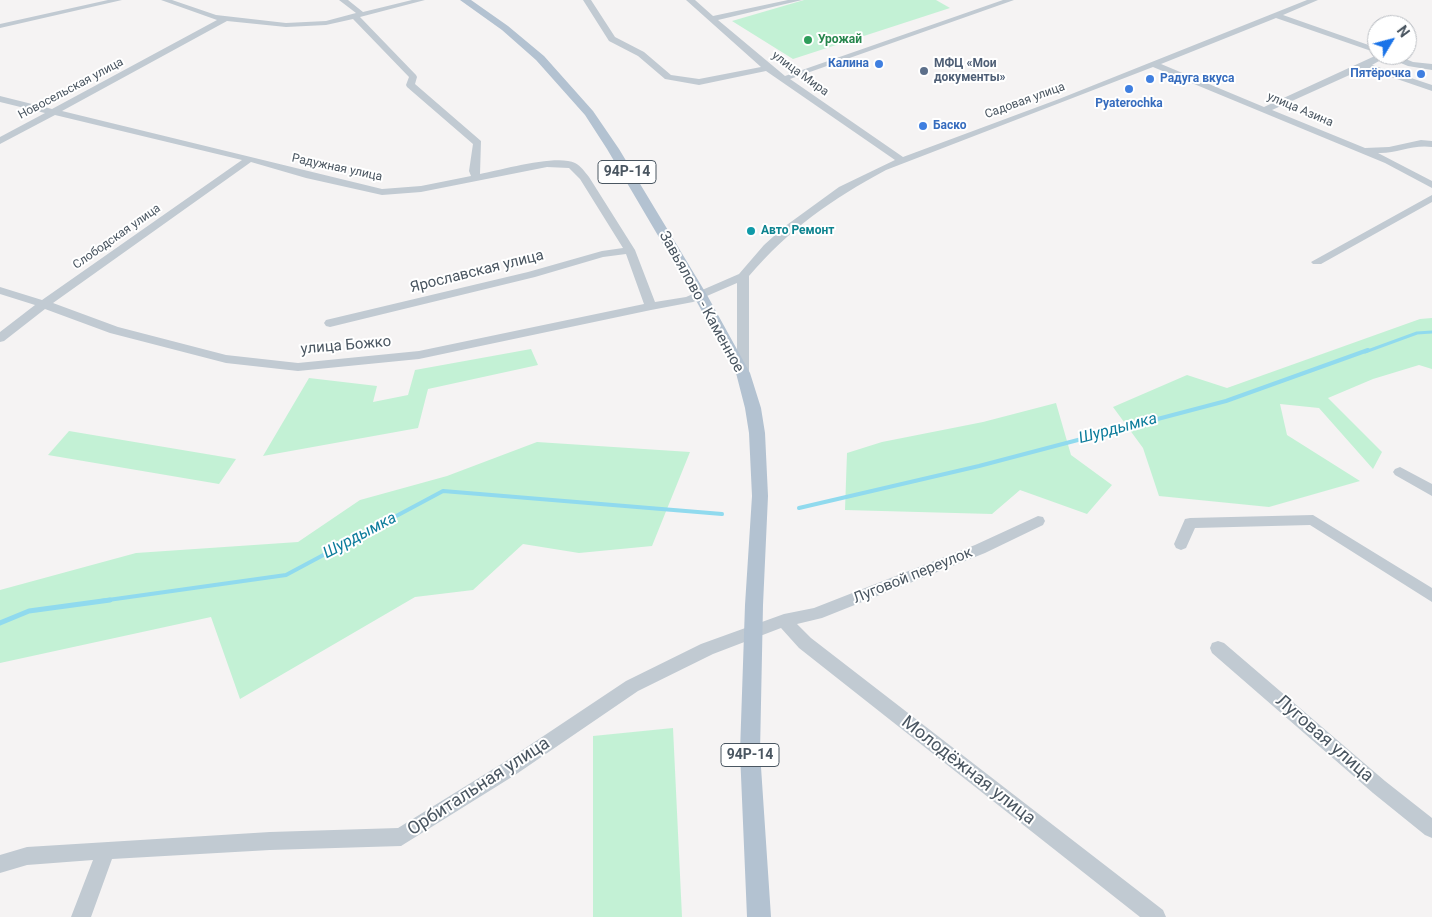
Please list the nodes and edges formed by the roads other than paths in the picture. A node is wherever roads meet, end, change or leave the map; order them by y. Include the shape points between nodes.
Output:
1 (118, 0) edge
2 (165, 0) edge
3 (343, 0) edge
4 (421, 0) edge
5 (465, 0) edge
6 (587, 0) edge
7 (690, 0) edge
8 (757, 0) edge
9 (798, 0) edge
10 (1010, 0) edge
11 (1314, 0) edge
12 (749, 11) junction
13 (1275, 15) junction
14 (359, 16) junction
15 (224, 19) junction
16 (712, 19) junction
17 (2, 24) edge
18 (1367, 47) edge
19 (1154, 65) junction
20 (1365, 65) joint
21 (1414, 65) edge
22 (1417, 65) edge
23 (1432, 67) edge
24 (768, 68) junction
25 (1432, 72) edge
26 (783, 79) junction
27 (1432, 88) edge
28 (0, 99) edge
29 (1265, 110) junction
30 (54, 112) junction
31 (0, 141) edge
32 (1432, 144) edge
33 (1359, 150) junction
34 (250, 159) junction
35 (901, 160) junction
36 (476, 177) junction
37 (1432, 185) edge
38 (1432, 198) edge
39 (630, 250) junction
40 (1317, 262) dead end
41 (743, 276) junction
42 (0, 290) edge
43 (700, 296) junction
44 (44, 304) junction
45 (651, 306) junction
46 (330, 323) dead end
47 (0, 338) edge
48 (743, 373) junction
49 (1400, 472) dead end
50 (1432, 491) edge
51 (1038, 521) dead end
52 (1181, 544) dead end
53 (1432, 596) edge
54 (784, 620) junction
55 (752, 632) junction
56 (1218, 648) dead end
57 (1432, 829) edge
58 (106, 850) junction
59 (0, 864) edge
60 (82, 917) edge
61 (760, 917) edge
62 (1156, 917) edge

1 - 17 street
2 - 15 street
3 - 14 street
4 - 14 street
5 - 43 main road, Завьялово - Каменное / 94Р-14 via 540,58 589,113
6 - 24 street via 612,40 642,54 668,77 699,82
7 - 16 street, улица Мира
8 - 12 street
9 - 12 street
10 - 26 street
11 - 13 street, Садовая улица
12 - 16 street
13 - 18 street
13 - 19 street, Садовая улица
14 - 15 street via 300,25
14 - 36 street via 413,77 410,86 478,143
15 - 30 street, Новосельская улица
16 - 24 street, улица Мира
19 - 29 street, улица Азина
19 - 35 street, Садовая улица
20 - 27 street
20 - 29 street
21 - 25 street
22 - 23 street
24 - 26 street, улица Мира
26 - 35 street, улица Мира
28 - 30 street, Радужная улица
29 - 33 street, улица Азина
30 - 31 street, Новосельская улица
30 - 34 street, Радужная улица
32 - 33 street
33 - 37 street, улица Азина
34 - 36 street, Радужная улица via 382,192 421,190
34 - 44 street, Слободская улица
35 - 41 street, Садовая улица via 863,177 822,204 768,248
36 - 39 street, Радужная улица via 547,164 571,165 584,176
38 - 40 street
39 - 45 street, Радужная улица
39 - 46 street, Ярославская улица via 602,254 504,282
41 - 43 street, улица Божко
41 - 48 street
42 - 44 street, улица Божко
43 - 45 street, улица Божко
43 - 48 main road, Завьялово - Каменное / 94Р-14
44 - 45 street, улица Божко via 114,330 226,359 298,367 419,355
44 - 47 street, Слободская улица
48 - 55 main road, Завьялово - Каменное / 94Р-14 via 757,433 760,496
49 - 50 street
51 - 54 street, Луговой переулок via 980,549 816,614
52 - 53 street via 1190,523 1313,520
54 - 55 street, Луговой переулок
54 - 62 street, Молодёжная улица via 804,643
55 - 58 street, Орбитальная улица via 707,649 632,686 401,837
55 - 61 main road, Завьялово - Каменное / 94Р-14 via 750,752
56 - 57 street, Луговая улица
58 - 59 street, Орбитальная улица via 27,856
58 - 60 street

